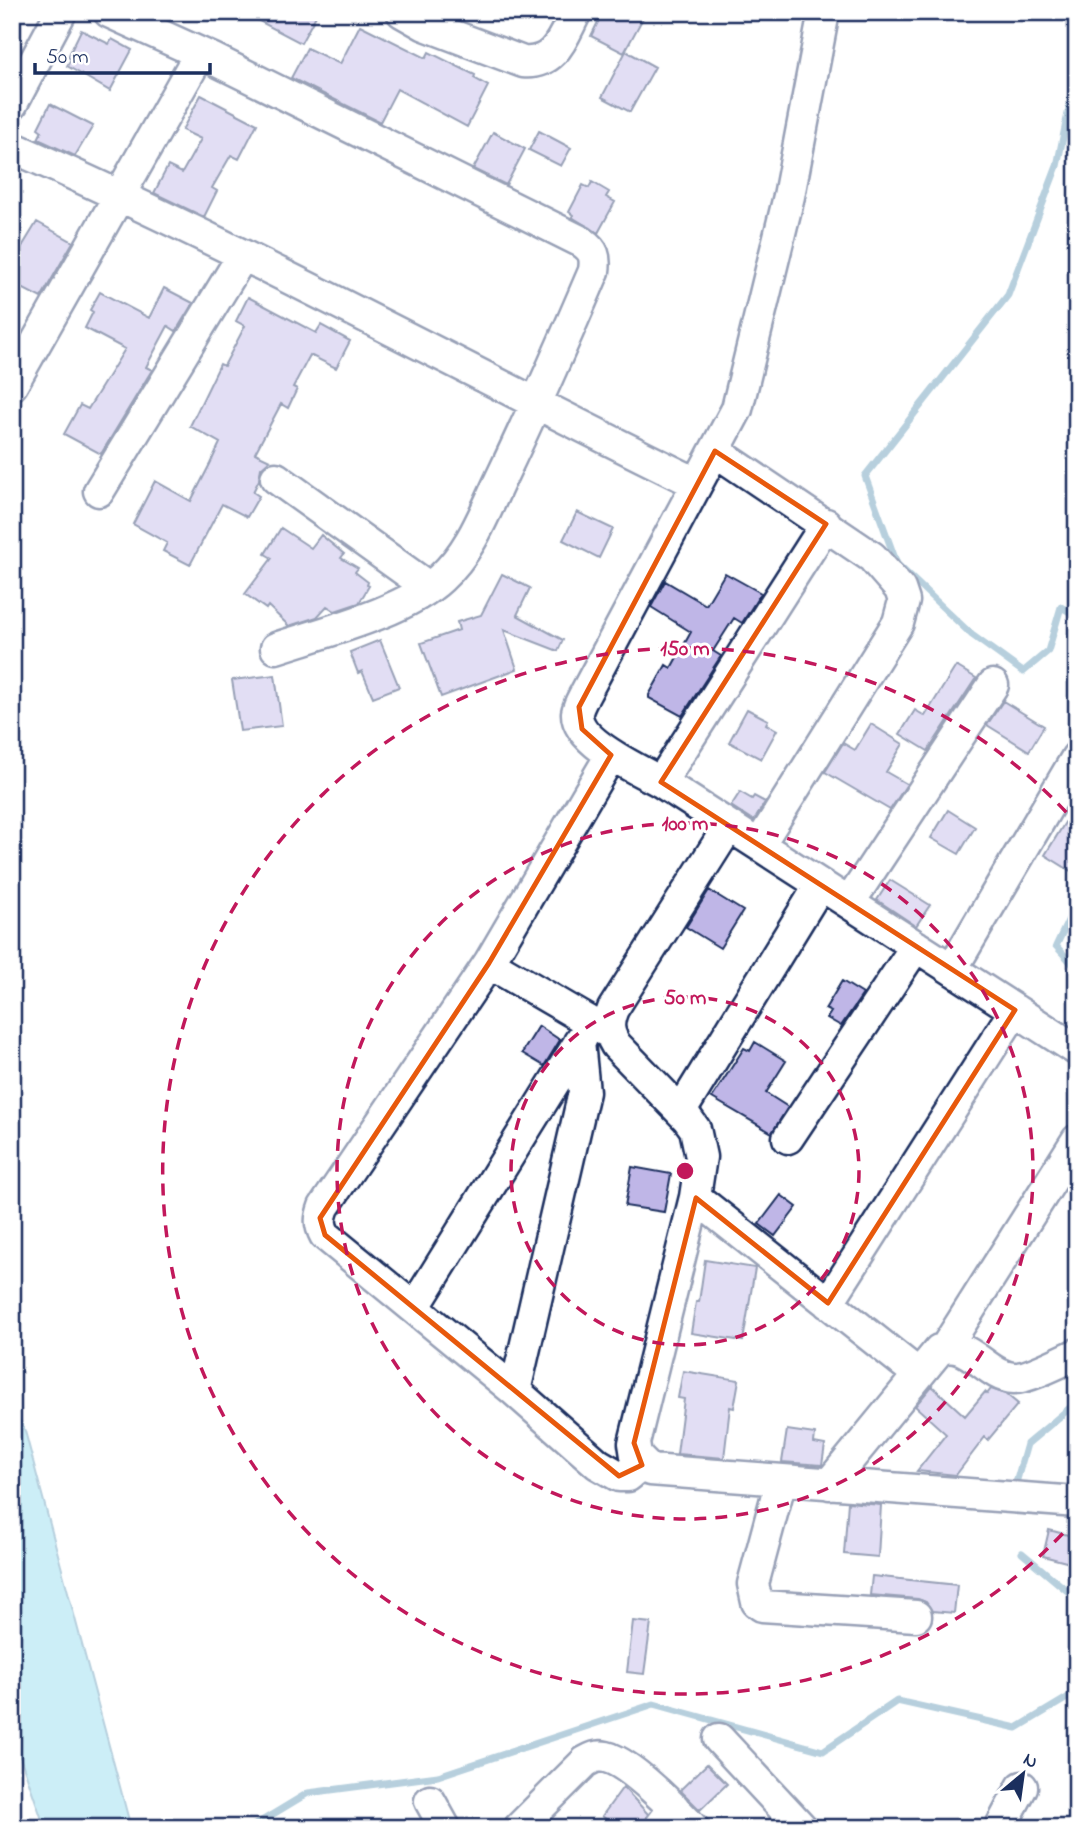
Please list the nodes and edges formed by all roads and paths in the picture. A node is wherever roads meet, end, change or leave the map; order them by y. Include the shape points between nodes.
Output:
1 (61, 12) edge
2 (109, 12) edge
3 (576, 12) edge
4 (824, 12) edge
5 (420, 17) edge
6 (200, 53) junction
7 (12, 104) edge
8 (12, 147) edge
9 (122, 195) junction
10 (243, 254) junction
11 (12, 385) edge
12 (536, 405) junction
13 (715, 451) junction
14 (276, 478) dead end
15 (696, 483) junction
16 (99, 491) dead end
17 (826, 524) junction
18 (428, 587) junction
19 (276, 648) dead end
20 (993, 685) dead end
21 (611, 755) junction
22 (1077, 757) edge
23 (661, 782) junction
24 (729, 826) junction
25 (759, 845) junction
26 (820, 885) junction
27 (849, 903) junction
28 (916, 946) junction
29 (489, 963) junction
30 (952, 969) junction
31 (1015, 1010) junction
32 (593, 1033) junction
33 (1077, 1050) edge
34 (681, 1111) junction
35 (788, 1138) dead end
36 (1077, 1140) edge
37 (695, 1197) junction
38 (828, 1303) junction
39 (414, 1308) junction
40 (946, 1347) junction
41 (1077, 1354) edge
42 (918, 1374) junction
43 (516, 1391) junction
44 (642, 1465) junction
45 (781, 1480) junction
46 (829, 1484) junction
47 (1077, 1502) edge
48 (916, 1616) dead end
49 (719, 1739) dead end
50 (1022, 1787) dead end
51 (430, 1801) dead end
52 (675, 1821) edge
53 (798, 1826) edge
54 (445, 1828) edge
55 (519, 1828) edge
56 (1000, 1828) edge

1 - 7 street
2 - 6 street
3 - 5 street via 552,55 531,63
4 - 13 street via 789,196 748,372 737,409
6 - 9 street
6 - 12 street via 592,248 594,271
8 - 9 street
9 - 10 street
9 - 11 street
10 - 12 street
10 - 16 street
12 - 15 street
12 - 18 street via 466,552
13 - 15 street
13 - 17 street
14 - 18 street
15 - 21 street via 579,707 582,729
17 - 23 street
17 - 25 street via 872,557 900,589 904,601 898,623
18 - 19 street via 357,622
20 - 27 street
21 - 23 street
21 - 29 street
22 - 30 street
23 - 24 street
24 - 25 street
24 - 32 street via 609,1021
25 - 26 street
26 - 27 street
26 - 34 street
27 - 28 street
28 - 30 street
28 - 35 street
29 - 32 street
29 - 39 street via 320,1218 325,1235
30 - 31 street
31 - 33 street
31 - 38 street
32 - 34 street via 616,1045
32 - 39 street
32 - 43 street via 584,1092
34 - 37 street via 695,1129 701,1150
36 - 40 street
37 - 38 street
37 - 44 street via 634,1443
38 - 42 street
39 - 43 street
40 - 41 street via 959,1348 1005,1376 1017,1378
40 - 42 street
42 - 46 street
43 - 44 street via 606,1469 628,1475
44 - 45 street via 650,1470
45 - 46 street
45 - 48 street via 753,1584 757,1602 762,1606
46 - 47 street
49 - 53 street
50 - 56 street
51 - 54 street
52 - 55 street via 620,1763 596,1756

